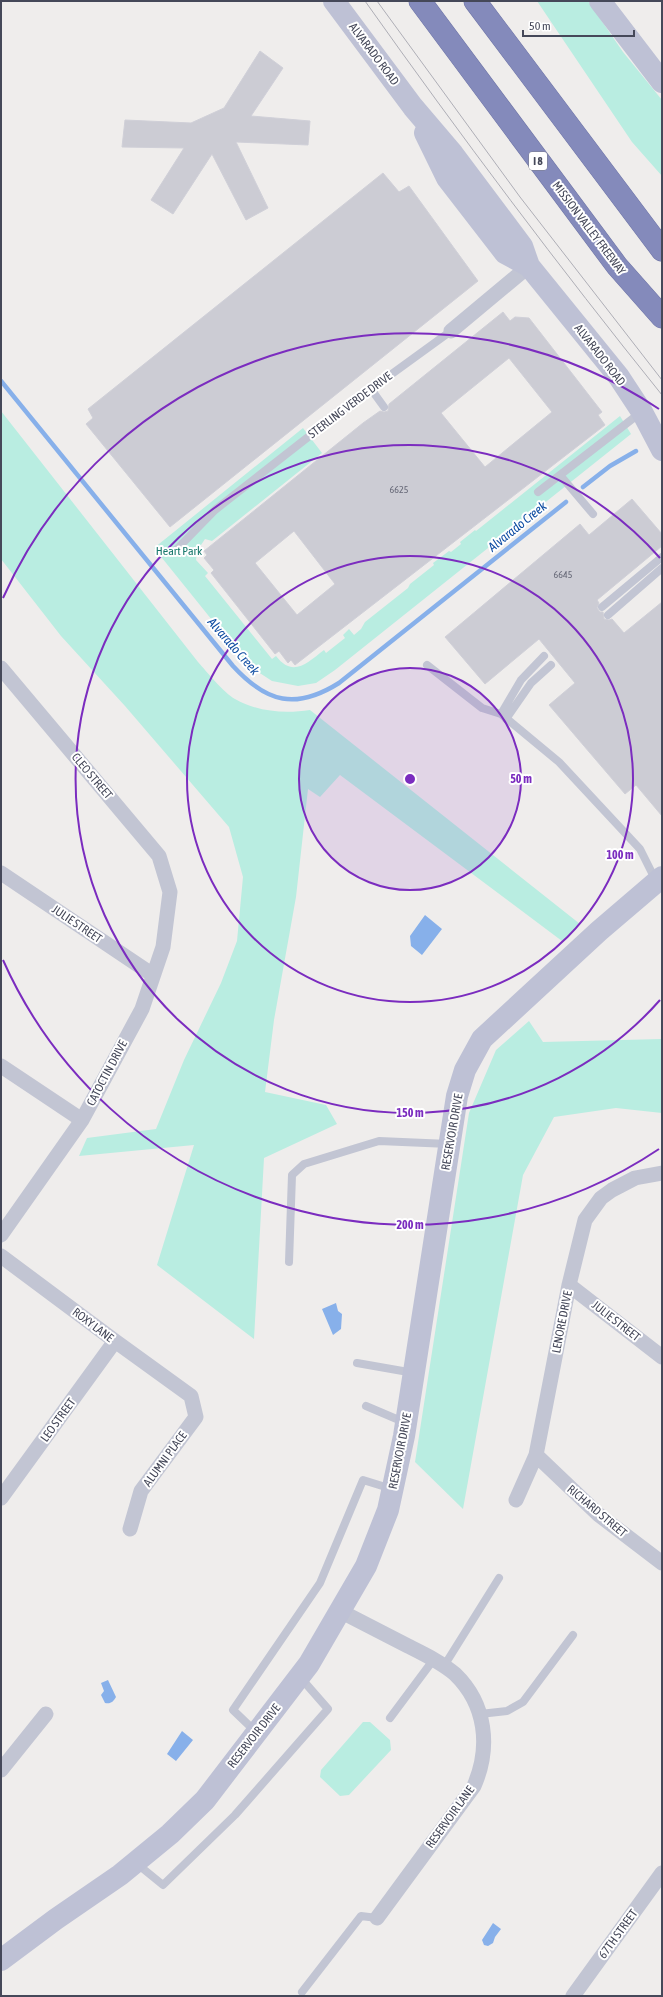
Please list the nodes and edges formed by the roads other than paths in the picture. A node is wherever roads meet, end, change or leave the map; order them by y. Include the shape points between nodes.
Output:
1 (334, 1) edge
2 (420, 1) edge
3 (475, 1) edge
4 (600, 1) edge
5 (662, 82) edge
6 (662, 250) edge
7 (529, 266) junction
8 (662, 317) edge
9 (452, 331) joint
10 (371, 390) junction
11 (384, 407) dead end
12 (642, 412) junction
13 (662, 450) edge
14 (560, 475) junction
15 (538, 492) dead end
16 (593, 514) dead end
17 (176, 550) dead end
18 (662, 557) edge
19 (662, 568) edge
20 (602, 607) dead end
21 (608, 615) dead end
22 (544, 656) dead end
23 (428, 665) dead end
24 (551, 665) dead end
25 (1, 668) edge
26 (504, 716) junction
27 (1, 873) edge
28 (659, 880) edge
29 (170, 892) joint
30 (153, 975) junction
31 (1, 1066) edge
32 (82, 1120) junction
33 (450, 1144) junction
34 (662, 1173) edge
35 (1, 1235) edge
36 (1, 1256) edge
37 (289, 1262) dead end
38 (569, 1285) junction
39 (115, 1342) junction
40 (662, 1357) edge
41 (357, 1363) dead end
42 (414, 1373) junction
43 (186, 1392) joint
44 (366, 1406) dead end
45 (406, 1423) junction
46 (536, 1455) junction
47 (393, 1489) junction
48 (1, 1498) edge
49 (516, 1500) dead end
50 (130, 1529) dead end
51 (662, 1563) edge
52 (499, 1578) dead end
53 (340, 1612) junction
54 (573, 1635) dead end
55 (439, 1662) junction
56 (300, 1677) junction
57 (46, 1714) dead end
58 (480, 1714) junction
59 (390, 1718) dead end
60 (257, 1733) junction
61 (1, 1770) edge
62 (135, 1863) junction
63 (662, 1873) edge
64 (377, 1918) joint
65 (1, 1960) edge
66 (302, 1992) dead end
67 (573, 1996) edge

1 - 7 street, ALVARADO ROAD via 522,246
2 - 8 highway, MISSION VALLEY FREEWAY / I 8 via 617,266
3 - 6 highway
4 - 5 street
7 - 9 street, STERLING VERDE DRIVE
7 - 12 street, ALVARADO ROAD via 619,378
9 - 10 lane, STERLING VERDE DRIVE
10 - 11 lane
10 - 17 lane, STERLING VERDE DRIVE via 215,510
12 - 13 street, ALVARADO ROAD
12 - 14 lane
14 - 15 lane
14 - 16 lane
18 - 20 lane
19 - 21 lane
22 - 26 lane via 521,680
23 - 26 lane via 482,708
24 - 26 lane via 531,683
25 - 29 street, CLEO STREET via 159,856
26 - 28 lane via 559,762 617,829 640,849
27 - 30 street, JULIE STREET
28 - 33 street, RESERVOIR DRIVE via 599,931 482,1039 463,1077 457,1096
29 - 30 street, CATOCTIN DRIVE via 163,947
30 - 32 street, CATOCTIN DRIVE via 142,1009
31 - 32 street
32 - 35 street, CATOCTIN DRIVE
33 - 37 lane via 379,1141 304,1164 292,1175
33 - 42 street, RESERVOIR DRIVE
34 - 38 street, LENORE DRIVE via 635,1178 612,1190 592,1208 585,1220
36 - 39 street, ROXY LANE
38 - 40 street, JULIE STREET
38 - 46 street, LENORE DRIVE
39 - 43 street, ROXY LANE
39 - 48 street, LEO STREET
41 - 42 lane
42 - 45 street, RESERVOIR DRIVE
43 - 50 street, ALUMNI PLACE via 191,1396 196,1417 141,1492
44 - 45 lane
45 - 47 street, RESERVOIR DRIVE
46 - 49 street, LENORE DRIVE
46 - 51 street, RICHARD STREET via 599,1515
47 - 53 street, RESERVOIR DRIVE via 388,1510 366,1566
47 - 60 lane via 363,1480 320,1583 233,1710
52 - 55 lane
53 - 55 street, RESERVOIR LANE
53 - 56 street, RESERVOIR DRIVE
54 - 58 lane via 523,1702 507,1712
55 - 58 street, RESERVOIR LANE via 466,1687
55 - 59 lane
56 - 60 street, RESERVOIR DRIVE
56 - 62 lane via 328,1708 235,1815 163,1885
57 - 61 street
58 - 64 street, RESERVOIR LANE via 485,1738 479,1774 474,1786
60 - 62 street, RESERVOIR DRIVE via 205,1800
62 - 65 street, RESERVOIR DRIVE
63 - 67 street, 67TH STREET
64 - 66 lane via 361,1916

